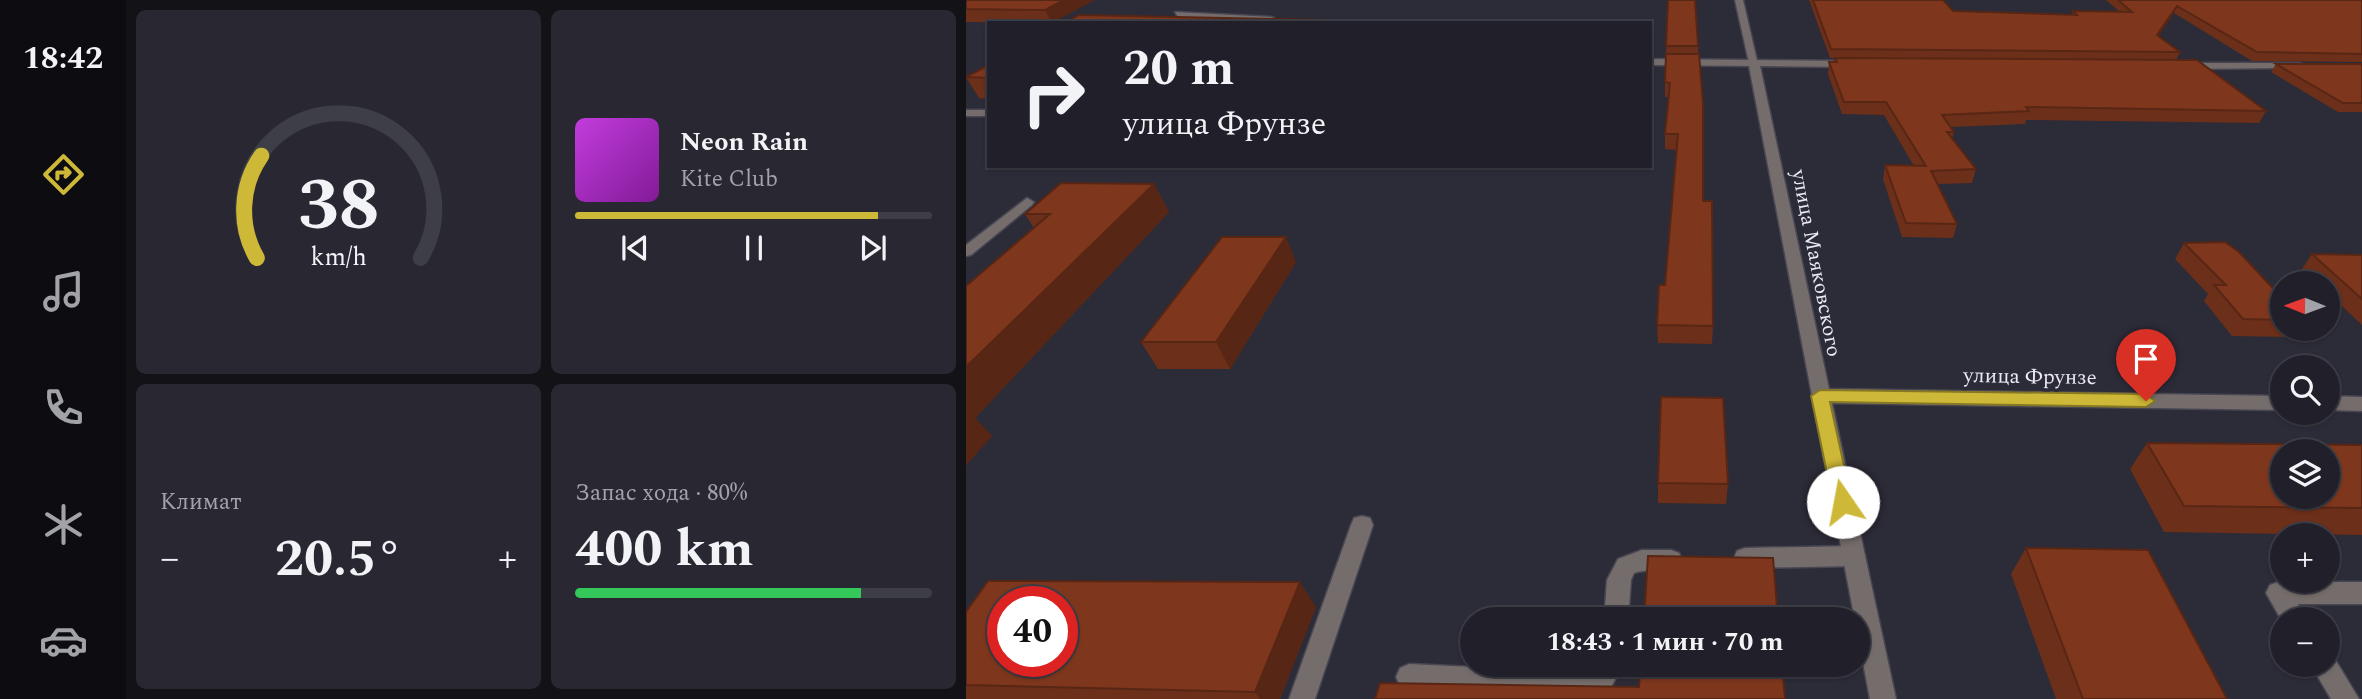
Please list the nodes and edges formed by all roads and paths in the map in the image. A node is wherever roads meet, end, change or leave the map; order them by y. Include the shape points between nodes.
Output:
1 (1739, 0) edge
2 (1178, 14) edge
3 (1289, 21) edge
4 (1652, 62) edge
5 (1754, 63) junction
6 (1865, 64) edge
7 (2169, 65) edge
8 (2307, 66) edge
9 (966, 113) edge
10 (987, 114) edge
11 (1027, 202) dead end
12 (966, 252) edge
13 (1820, 396) junction
14 (2270, 402) edge
15 (2340, 403) edge
16 (2362, 404) edge
17 (1362, 525) dead end
18 (1854, 556) junction
19 (1695, 559) edge
20 (1722, 559) edge
21 (2362, 593) edge
22 (1617, 607) edge
23 (2287, 607) edge
24 (1409, 677) dead end
25 (1603, 677) edge
26 (2332, 677) edge
27 (1302, 699) edge
28 (1883, 699) edge
29 (2346, 699) edge

1 - 5 street, улица Маяковского
2 - 3 street
4 - 5 street
5 - 6 street
5 - 13 street, улица Маяковского
7 - 8 street
9 - 10 street
11 - 12 street
13 - 14 street, улица Фрунзе
13 - 18 street, улица Маяковского
15 - 16 street
17 - 27 street
18 - 20 street
18 - 28 street, улица Маяковского
19 - 22 street via 1642,560 1626,566 1619,580
21 - 23 street via 2278,593
24 - 25 street via 1583,685
26 - 29 street

